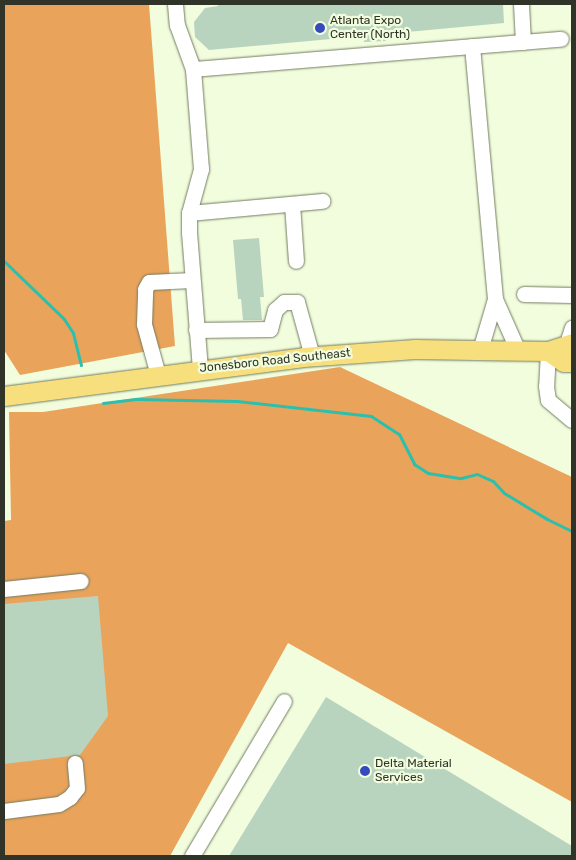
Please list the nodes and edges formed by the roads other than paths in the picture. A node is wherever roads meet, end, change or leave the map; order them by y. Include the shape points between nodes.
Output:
1 (175, 4) edge
2 (521, 4) edge
3 (561, 39) dead end
4 (523, 42) junction
5 (472, 46) junction
6 (193, 69) junction
7 (322, 201) dead end
8 (292, 204) junction
9 (189, 214) junction
10 (296, 261) dead end
11 (192, 280) junction
12 (524, 294) dead end
13 (572, 295) edge
14 (495, 299) junction
15 (196, 330) junction
16 (570, 338) edge
17 (480, 350) junction
18 (518, 351) junction
19 (548, 351) junction
20 (312, 356) junction
21 (572, 362) edge
22 (200, 369) junction
23 (158, 375) junction
24 (4, 396) edge
25 (572, 420) edge
26 (81, 581) dead end
27 (4, 589) edge
28 (284, 701) dead end
29 (75, 763) dead end
30 (4, 811) edge
31 (192, 856) edge

1 - 6 lane via 177,25
2 - 4 lane
3 - 4 lane
4 - 5 lane
5 - 6 lane
5 - 14 lane
6 - 9 lane via 201,169
7 - 8 lane
8 - 9 lane
8 - 10 lane
9 - 11 lane
11 - 15 lane
11 - 23 lane via 149,282 145,289 144,324
12 - 13 lane
14 - 17 lane
14 - 18 lane
15 - 20 lane via 270,329 275,310 284,302 297,302
15 - 22 lane
16 - 19 main road, Jonesboro Road Southeast
17 - 18 main road, Jonesboro Road Southeast
17 - 20 main road, Jonesboro Road Southeast via 415,349
18 - 19 main road, Jonesboro Road Southeast
19 - 21 main road, Jonesboro Road Southeast via 564,362
19 - 25 lane via 548,400
20 - 22 main road, Jonesboro Road Southeast
22 - 23 main road, Jonesboro Road Southeast
23 - 24 main road, Jonesboro Road Southeast
26 - 27 lane
28 - 31 lane
29 - 30 lane via 77,788 70,797 59,804

